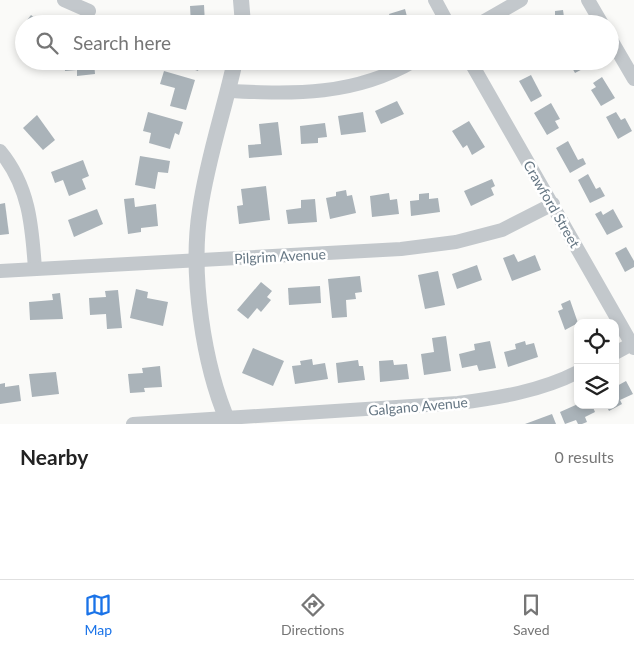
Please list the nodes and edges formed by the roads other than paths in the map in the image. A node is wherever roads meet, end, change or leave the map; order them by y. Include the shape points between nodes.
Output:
1 (64, 0) edge
2 (241, 0) edge
3 (435, 0) edge
4 (520, 0) edge
5 (588, 0) edge
6 (89, 12) dead end
7 (242, 15) edge
8 (443, 15) edge
9 (494, 15) edge
10 (597, 15) edge
11 (619, 54) edge
12 (233, 70) edge
13 (399, 70) edge
14 (475, 70) edge
15 (634, 80) edge
16 (228, 91) junction
17 (0, 151) edge
18 (553, 204) junction
19 (198, 260) junction
20 (35, 269) junction
21 (0, 270) edge
22 (633, 346) edge
23 (619, 351) edge
24 (574, 374) edge
25 (228, 422) edge
26 (133, 424) edge

1 - 6 street
2 - 7 street
3 - 8 street
4 - 9 street
5 - 10 street
11 - 15 street
12 - 16 street
13 - 16 street via 354,86 289,94
14 - 18 street, Crawford Street
16 - 19 street via 199,212
17 - 20 street via 22,184 31,216
18 - 19 street, Pilgrim Avenue via 502,230 456,242 401,249
18 - 22 street, Crawford Street
19 - 20 street, Pilgrim Avenue
19 - 25 street via 200,324
20 - 21 street, Pilgrim Avenue
22 - 23 street
24 - 25 street, Galgano Avenue via 505,397 458,404
25 - 26 street, Galgano Avenue

